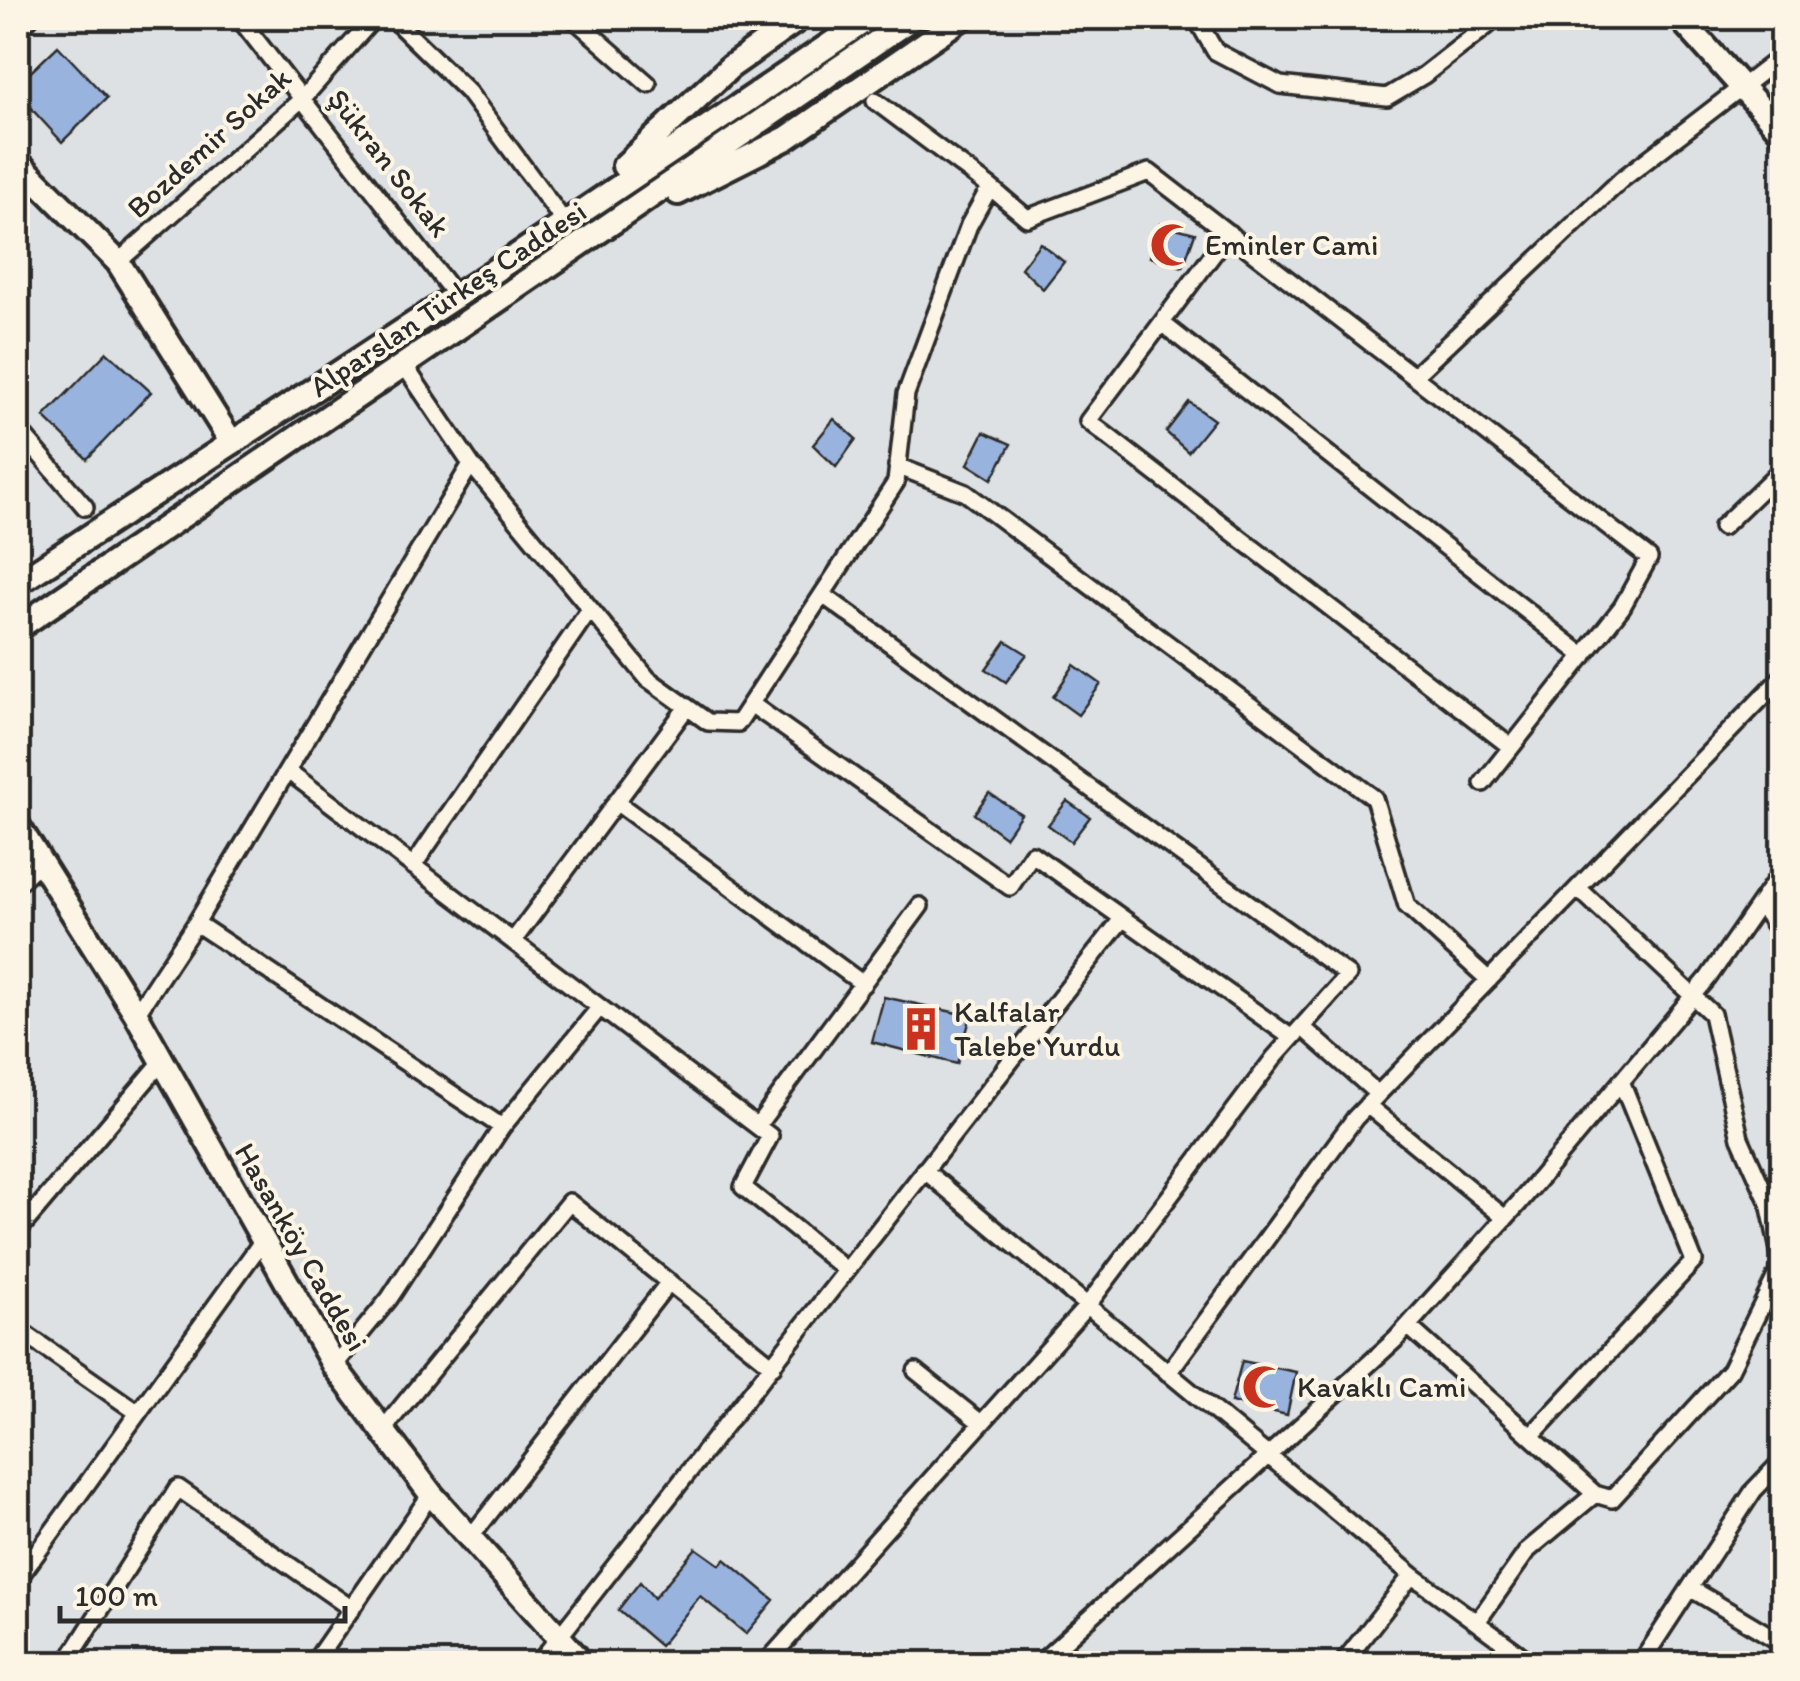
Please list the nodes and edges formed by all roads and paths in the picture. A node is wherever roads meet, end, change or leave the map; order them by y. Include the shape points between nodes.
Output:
1 (30, 18) edge
2 (239, 18) edge
3 (374, 18) edge
4 (392, 18) edge
5 (574, 18) edge
6 (800, 18) edge
7 (869, 18) edge
8 (912, 18) edge
9 (962, 18) edge
10 (1196, 18) edge
11 (1497, 18) edge
12 (1680, 18) edge
13 (18, 30) edge
14 (1782, 56) edge
15 (648, 84) dead end
16 (1742, 87) junction
17 (304, 98) junction
18 (874, 101) dead end
19 (1782, 132) edge
20 (18, 162) edge
21 (990, 187) junction
22 (557, 212) junction
23 (1230, 233) junction
24 (118, 262) junction
25 (491, 273) junction
26 (508, 294) junction
27 (456, 296) junction
28 (1164, 324) junction
29 (404, 365) junction
30 (1415, 375) junction
31 (18, 429) edge
32 (232, 443) junction
33 (472, 464) junction
34 (897, 466) junction
35 (1782, 468) edge
36 (85, 507) dead end
37 (1722, 527) dead end
38 (18, 583) edge
39 (823, 595) junction
40 (590, 609) junction
41 (18, 628) edge
42 (1584, 656) junction
43 (1782, 677) edge
44 (751, 704) junction
45 (687, 707) junction
46 (1512, 747) junction
47 (288, 770) junction
48 (1483, 784) dead end
49 (616, 802) junction
50 (18, 826) edge
51 (39, 863) junction
52 (413, 866) junction
53 (1782, 871) edge
54 (18, 883) edge
55 (1578, 888) junction
56 (1760, 904) junction
57 (920, 906) dead end
58 (1122, 919) junction
59 (196, 923) junction
60 (1782, 936) edge
61 (512, 941) junction
62 (1489, 980) junction
63 (863, 984) junction
64 (1694, 994) junction
65 (600, 1008) junction
66 (136, 1014) junction
67 (1297, 1032) junction
68 (160, 1064) junction
69 (1621, 1081) junction
70 (1373, 1100) junction
71 (502, 1126) junction
72 (757, 1126) junction
73 (924, 1170) junction
74 (1505, 1218) junction
75 (18, 1231) edge
76 (261, 1243) junction
77 (1782, 1265) edge
78 (846, 1270) junction
79 (669, 1282) junction
80 (1087, 1306) junction
81 (1408, 1326) junction
82 (18, 1329) edge
83 (334, 1366) junction
84 (773, 1366) junction
85 (916, 1370) dead end
86 (1168, 1373) junction
87 (137, 1412) junction
88 (981, 1423) junction
89 (381, 1432) junction
90 (1531, 1436) junction
91 (1266, 1455) junction
92 (1782, 1461) edge
93 (431, 1494) junction
94 (1594, 1494) junction
95 (470, 1538) junction
96 (1412, 1575) junction
97 (18, 1579) edge
98 (1690, 1588) junction
99 (352, 1609) junction
100 (1477, 1622) junction
101 (559, 1638) junction
102 (1782, 1643) edge
103 (66, 1664) edge
104 (313, 1664) edge
105 (538, 1664) edge
106 (583, 1664) edge
107 (766, 1664) edge
108 (1039, 1664) edge
109 (1342, 1664) edge
110 (1533, 1664) edge
111 (1640, 1664) edge

1 - 13 street
2 - 17 street, Şükran Sokak
3 - 17 street, Bozdemir Sokak
4 - 22 street via 468,92
5 - 15 street
6 - 22 main road via 730,67 647,150
7 - 25 main road, Alparslan Türkeş Caddesi
8 - 26 main road, Alparslan Türkeş Caddesi
9 - 26 main road via 776,144 683,190 556,274
10 - 11 street via 1214,51 1280,85 1387,97
12 - 16 main road
14 - 16 street
16 - 19 main road
16 - 30 street via 1620,180
17 - 24 street, Bozdemir Sokak
17 - 27 street, Şükran Sokak
18 - 21 street
20 - 24 main road
21 - 23 street via 1027,218 1148,172
21 - 34 street via 969,225 906,394
22 - 25 main road
23 - 28 street
23 - 30 street
24 - 32 main road
25 - 27 main road, Alparslan Türkeş Caddesi
26 - 29 main road, Alparslan Türkeş Caddesi
27 - 32 main road, Alparslan Türkeş Caddesi
28 - 42 street
28 - 46 street via 1088,420
29 - 33 street
29 - 41 main road, Alparslan Türkeş Caddesi
30 - 42 street via 1649,558 1622,608
31 - 36 street
32 - 38 main road, Alparslan Türkeş Caddesi
33 - 40 street
33 - 47 street
34 - 39 street via 896,482
34 - 62 street via 966,494 1374,798 1407,906
35 - 37 street
39 - 44 street
39 - 67 street via 1348,975
40 - 45 street via 648,679
40 - 52 street
42 - 46 street
43 - 55 street
44 - 45 street via 738,723 708,722
44 - 58 street via 1010,887 1032,854
45 - 49 street
46 - 48 street
47 - 52 street
47 - 59 street
49 - 61 street
49 - 63 street
50 - 51 main road, Hasanköy Caddesi
51 - 54 street
51 - 66 main road, Hasanköy Caddesi
52 - 61 street
53 - 56 street
55 - 62 street
55 - 64 street
56 - 60 street
56 - 64 street
57 - 63 street
58 - 67 street
58 - 73 street
59 - 66 street
59 - 71 street
61 - 65 street
62 - 70 street
63 - 72 street
64 - 69 street
64 - 77 street via 1712,1014 1740,1138 1768,1204
65 - 71 street
65 - 72 street
66 - 68 main road, Hasanköy Caddesi
67 - 70 street
67 - 80 street
68 - 75 street
68 - 76 main road, Hasanköy Caddesi
69 - 74 street
69 - 90 street via 1694,1261
70 - 74 street
70 - 86 street
71 - 83 street via 390,1299
72 - 78 street via 770,1136 744,1187
73 - 78 street
73 - 80 street
74 - 81 street
76 - 83 main road, Hasanköy Caddesi
76 - 87 street
77 - 94 street via 1730,1370 1612,1499
78 - 84 street
79 - 84 street
79 - 89 street via 569,1202
79 - 95 street
80 - 86 street
80 - 88 street
81 - 90 street
81 - 91 street
82 - 87 street
83 - 89 main road, Hasanköy Caddesi
84 - 101 street
85 - 88 street
86 - 91 street
87 - 97 street
88 - 107 street
89 - 93 main road, Hasanköy Caddesi
90 - 94 street
91 - 96 street
91 - 108 street
92 - 98 street via 1754,1490
93 - 95 main road, Hasanköy Caddesi
93 - 99 street
94 - 100 street via 1528,1550
95 - 101 main road, Hasanköy Caddesi
96 - 100 street
96 - 109 street
98 - 102 street
98 - 111 street
99 - 103 street via 178,1488
99 - 104 street
100 - 110 street
101 - 105 street
101 - 106 main road, Hasanköy Caddesi

